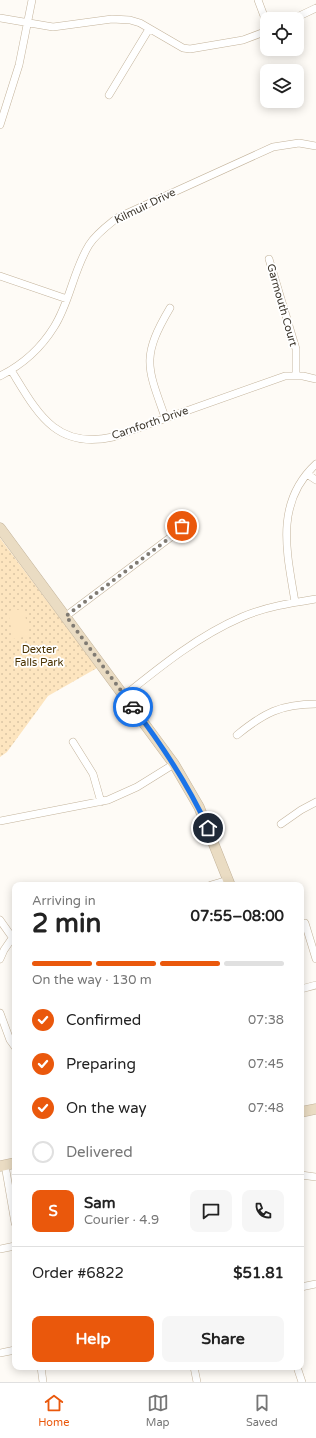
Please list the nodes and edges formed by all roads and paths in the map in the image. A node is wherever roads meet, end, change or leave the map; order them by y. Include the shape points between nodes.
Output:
1 (32, 0) edge
2 (258, 0) edge
3 (316, 8) edge
4 (262, 12) edge
5 (304, 14) edge
6 (0, 18) edge
7 (27, 24) junction
8 (149, 29) junction
9 (260, 34) edge
10 (109, 95) dead end
11 (0, 125) edge
12 (316, 146) edge
13 (269, 259) dead end
14 (0, 276) edge
15 (67, 299) junction
16 (170, 308) dead end
17 (11, 370) junction
18 (0, 376) edge
19 (296, 376) junction
20 (316, 379) edge
21 (165, 417) junction
22 (316, 464) edge
23 (307, 474) junction
24 (316, 480) edge
25 (185, 517) dead end
26 (0, 528) edge
27 (316, 599) edge
28 (295, 602) junction
29 (66, 616) junction
30 (125, 695) junction
31 (316, 704) edge
32 (237, 735) dead end
33 (73, 742) dead end
34 (174, 764) junction
35 (101, 802) junction
36 (316, 802) edge
37 (0, 821) edge
38 (281, 824) dead end
39 (229, 882) edge
40 (0, 920) edge
41 (305, 923) dead end
42 (12, 934) edge
43 (12, 939) edge
44 (0, 959) edge
45 (316, 959) edge
46 (316, 985) edge
47 (304, 988) edge
48 (0, 1013) edge
49 (12, 1043) edge
50 (316, 1109) edge
51 (304, 1111) edge
52 (7, 1165) edge
53 (304, 1175) edge
54 (316, 1177) edge
55 (12, 1201) edge
56 (12, 1247) edge
57 (0, 1249) edge
58 (316, 1284) edge
59 (304, 1286) edge
60 (12, 1351) edge
61 (0, 1353) edge
62 (41, 1370) edge
63 (195, 1370) edge
64 (298, 1370) edge
65 (43, 1382) edge
66 (197, 1382) edge
67 (302, 1382) edge

1 - 7 street
2 - 4 street
3 - 5 street
6 - 7 street
7 - 8 street via 53,27 121,18 140,23
7 - 11 street via 19,64
8 - 9 street via 183,48 190,49 242,40
8 - 10 street
12 - 15 street, Kilmuir Drive via 299,143 273,148 117,218 89,245
13 - 19 street, Garmouth Court via 294,343
14 - 15 street
15 - 17 street, Kilmuir Drive via 55,327 46,339
16 - 21 street via 153,339 149,360 151,378
17 - 18 street, Kilmuir Drive
17 - 21 street, Carnforth Drive via 47,422 73,438 104,439
19 - 20 street, Carnforth Drive
19 - 21 street, Carnforth Drive via 270,381
22 - 23 street
23 - 24 street
23 - 28 street via 293,496 287,519 286,544
25 - 29 street via 182,526 171,537
26 - 29 street
27 - 28 street
28 - 30 street via 242,617 219,628 198,640
29 - 30 street
30 - 34 street
31 - 32 street via 292,705 275,710
33 - 35 street via 93,774
34 - 35 street via 137,788
34 - 39 street via 199,807
35 - 37 street
36 - 38 street
40 - 42 street
41 - 45 street
43 - 44 street
46 - 47 street
48 - 49 street
50 - 51 street
52 - 55 street
53 - 54 street
56 - 57 street
58 - 59 street
60 - 61 street
62 - 65 street
63 - 66 street
64 - 67 street

